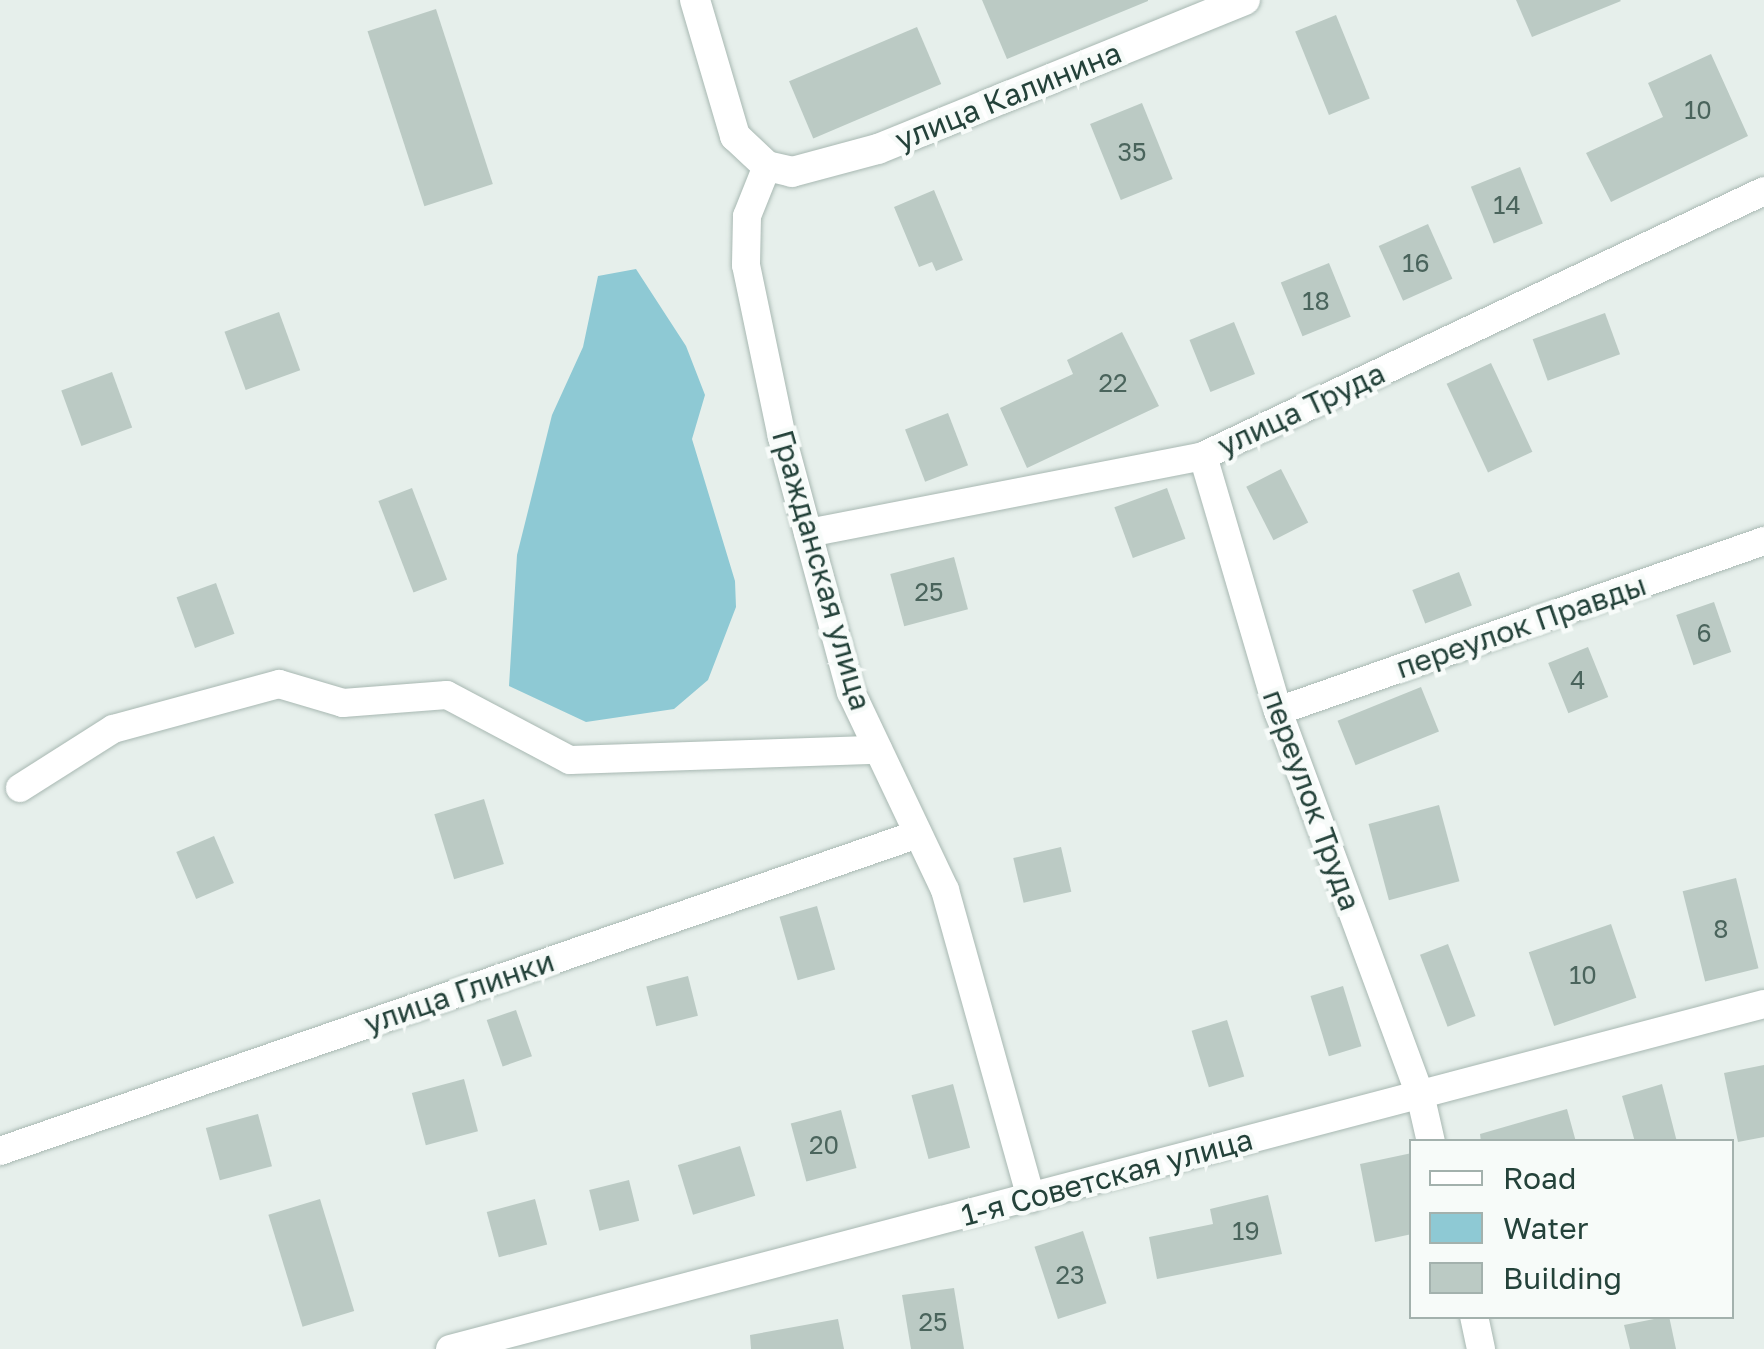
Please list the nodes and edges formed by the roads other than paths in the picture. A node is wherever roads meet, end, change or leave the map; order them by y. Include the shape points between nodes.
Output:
1 (695, 0) edge
2 (1244, 0) edge
3 (767, 166) junction
4 (1764, 190) edge
5 (1203, 456) junction
6 (808, 533) junction
7 (1764, 541) edge
8 (1278, 711) junction
9 (878, 750) junction
10 (20, 788) dead end
11 (918, 834) junction
12 (1764, 1004) edge
13 (1420, 1094) junction
14 (1430, 1139) edge
15 (0, 1151) edge
16 (1031, 1198) junction
17 (1475, 1319) edge
18 (450, 1349) edge
19 (1482, 1349) edge

1 - 3 main road via 735,136
2 - 3 main road, улица Калинина via 878,149 814,170
3 - 6 street, Гражданская улица via 747,216 746,264
4 - 5 street, улица Труда
5 - 6 street, улица Труда
5 - 8 street, переулок Труда
6 - 9 street, Гражданская улица via 852,692
7 - 8 street, переулок Правды
8 - 13 street, переулок Труда
9 - 10 street via 570,760 447,695 343,703 279,684 113,729
9 - 11 street, Гражданская улица
11 - 15 street, улица Глинки
11 - 16 street, Гражданская улица via 945,890
12 - 13 street, 1-я Советская улица
13 - 14 street, переулок Труда
13 - 16 street, 1-я Советская улица
16 - 18 street, 1-я Советская улица
17 - 19 street

